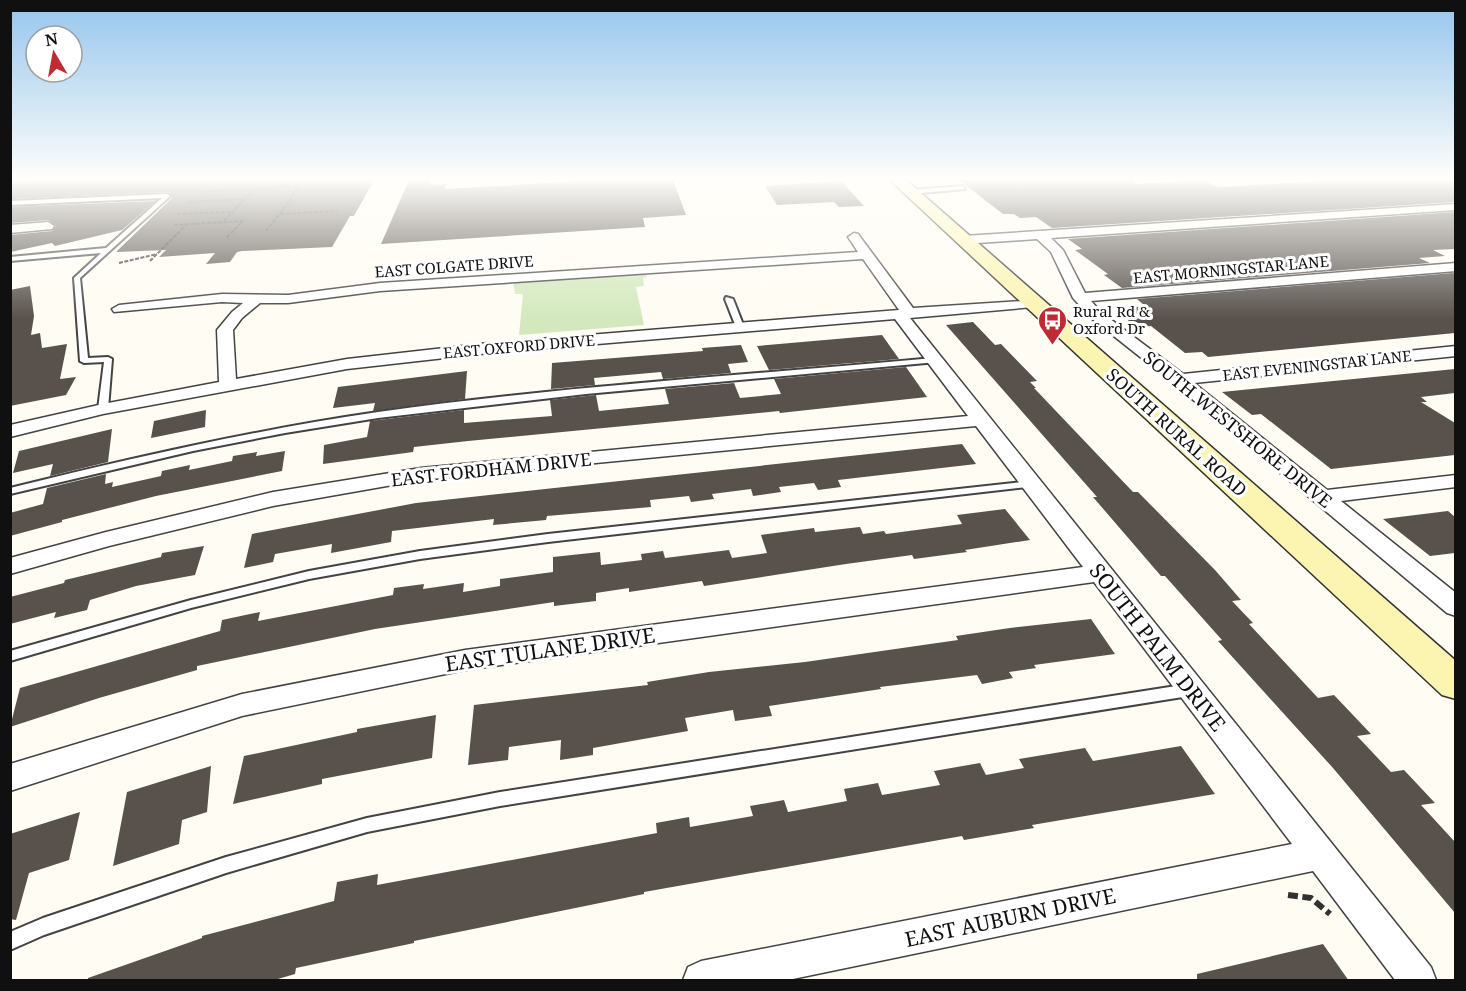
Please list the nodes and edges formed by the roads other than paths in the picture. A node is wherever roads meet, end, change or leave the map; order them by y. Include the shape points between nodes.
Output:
1 (45, 226) edge
2 (135, 226) edge
3 (949, 226) edge
4 (1180, 226) edge
5 (10, 229) edge
6 (1041, 236) junction
7 (854, 237) dead end
8 (964, 240) junction
9 (109, 250) junction
10 (865, 255) junction
11 (10, 259) edge
12 (1455, 267) edge
13 (1080, 298) junction
14 (256, 299) junction
15 (729, 299) dead end
16 (1034, 303) junction
17 (119, 309) dead end
18 (904, 313) junction
19 (740, 327) junction
20 (1455, 351) edge
21 (934, 360) junction
22 (1179, 379) junction
23 (228, 385) junction
24 (103, 409) junction
25 (979, 420) junction
26 (10, 431) edge
27 (1455, 481) edge
28 (1030, 484) junction
29 (10, 491) edge
30 (1322, 497) junction
31 (10, 566) edge
32 (1101, 573) junction
33 (1455, 607) edge
34 (10, 656) edge
35 (1455, 684) edge
36 (1191, 689) junction
37 (10, 778) edge
38 (1318, 854) junction
39 (10, 941) edge
40 (701, 981) edge
41 (1418, 981) edge

1 - 5 street
2 - 9 lane
3 - 8 main road, SOUTH RURAL ROAD
4 - 6 street
6 - 8 street
6 - 13 street, SOUTH WESTSHORE DRIVE via 1057,250
7 - 10 street, SOUTH PALM DRIVE
8 - 16 main road, SOUTH RURAL ROAD
9 - 11 lane
9 - 24 lane via 77,278 84,362 108,359
10 - 14 street, EAST COLGATE DRIVE via 380,287 288,299
10 - 18 street, SOUTH PALM DRIVE
12 - 13 street, EAST MORNINGSTAR LANE
13 - 22 street, SOUTH WESTSHORE DRIVE via 1096,315
14 - 17 street, EAST COLGATE DRIVE via 222,298
14 - 23 street via 225,330
15 - 19 lane
16 - 18 street, EAST OXFORD DRIVE
16 - 35 main road, SOUTH RURAL ROAD
18 - 19 street, EAST OXFORD DRIVE
18 - 21 street, SOUTH PALM DRIVE
19 - 23 street, EAST OXFORD DRIVE via 347,364
20 - 22 street, EAST EVENINGSTAR LANE
21 - 25 street, SOUTH PALM DRIVE
21 - 29 lane via 488,401 378,415 194,448
22 - 30 street, SOUTH WESTSHORE DRIVE
23 - 24 street, EAST OXFORD DRIVE
24 - 26 street, EAST OXFORD DRIVE
25 - 28 street, SOUTH PALM DRIVE
25 - 31 street, EAST FORDHAM DRIVE via 421,474 273,500
27 - 30 street
28 - 32 street, SOUTH PALM DRIVE
28 - 34 lane via 420,555 309,575 201,601
30 - 33 street, SOUTH WESTSHORE DRIVE
32 - 36 street, SOUTH PALM DRIVE
32 - 37 street, EAST TULANE DRIVE via 465,660 242,705
36 - 38 street, SOUTH PALM DRIVE
36 - 39 lane via 500,799 367,825 226,865
38 - 40 street, EAST AUBURN DRIVE
38 - 41 street, SOUTH PALM DRIVE

